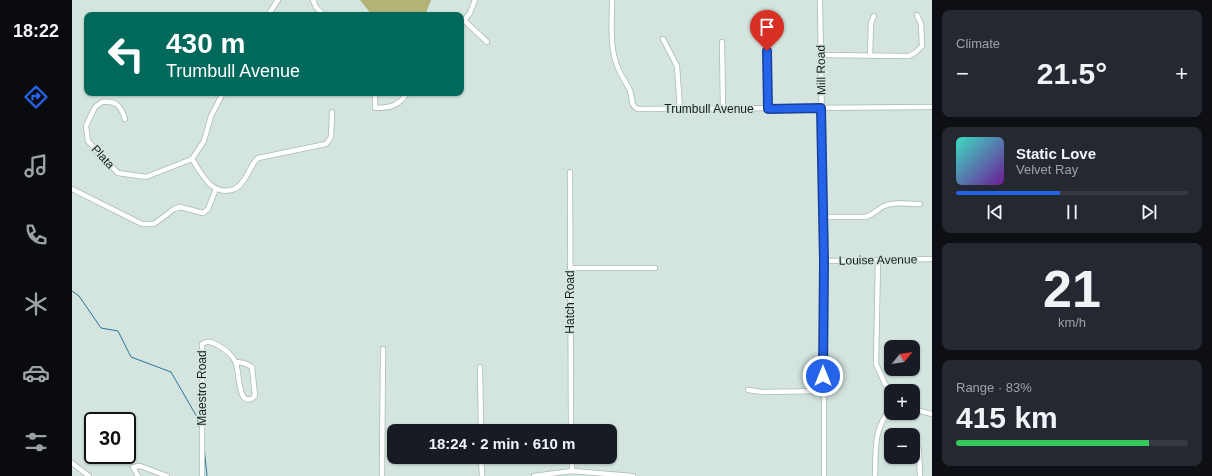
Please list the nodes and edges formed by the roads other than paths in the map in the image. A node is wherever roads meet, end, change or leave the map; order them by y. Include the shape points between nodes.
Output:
1 (278, 0) edge
2 (313, 0) edge
3 (475, 0) edge
4 (612, 0) edge
5 (820, 0) edge
6 (270, 12) edge
7 (321, 12) edge
8 (874, 16) dead end
9 (917, 16) dead end
10 (464, 21) edge
11 (464, 24) edge
12 (767, 37) dead end
13 (663, 39) dead end
14 (487, 42) dead end
15 (722, 42) dead end
16 (820, 55) junction
17 (870, 55) junction
18 (221, 96) edge
19 (375, 96) edge
20 (404, 96) edge
21 (821, 108) junction
22 (932, 108) edge
23 (680, 109) junction
24 (723, 109) junction
25 (768, 109) junction
26 (332, 112) dead end
27 (125, 119) dead end
28 (192, 159) junction
29 (570, 172) dead end
30 (72, 189) edge
31 (216, 189) junction
32 (920, 204) dead end
33 (823, 217) junction
34 (878, 260) junction
35 (932, 260) edge
36 (824, 261) junction
37 (570, 268) junction
38 (655, 268) dead end
39 (383, 349) dead end
40 (236, 362) junction
41 (480, 367) dead end
42 (885, 384) edge
43 (748, 390) dead end
44 (824, 391) junction
45 (920, 411) edge
46 (932, 414) edge
47 (884, 416) edge
48 (481, 424) edge
49 (571, 424) edge
50 (72, 463) edge
51 (481, 464) edge
52 (572, 464) edge
53 (920, 464) edge
54 (572, 471) junction
55 (89, 476) edge
56 (138, 476) edge
57 (167, 476) edge
58 (202, 476) edge
59 (382, 476) edge
60 (482, 476) edge
61 (534, 476) edge
62 (633, 476) edge
63 (824, 476) edge
64 (875, 476) edge
65 (920, 476) edge

1 - 6 street
2 - 7 street
3 - 10 street
4 - 23 street, Trumbull Avenue via 613,52 619,70 627,82 634,108
5 - 16 street, Mill Road
8 - 17 street via 870,23
9 - 17 street via 921,24 922,46 916,52 909,56
11 - 14 street
12 - 25 street
13 - 23 street via 677,66
15 - 24 street
16 - 17 street
16 - 21 street, Mill Road
18 - 28 street via 211,116 204,141
19 - 20 street via 375,108 395,106
21 - 22 street, Trumbull Avenue
21 - 25 street, Trumbull Avenue
21 - 33 street, Mill Road
23 - 24 street, Trumbull Avenue
24 - 25 street, Trumbull Avenue
26 - 31 street via 331,137 326,144 262,156 255,161 240,186 225,191
27 - 28 street, Plata via 115,102 102,102 95,108 86,126 88,141 118,173 146,178
28 - 31 street
29 - 37 street, Hatch Road
30 - 31 street via 142,224 154,224 180,207 203,213 208,209
32 - 33 street via 894,204 865,217
33 - 36 street, Mill Road
34 - 35 street, Louise Avenue
34 - 36 street, Louise Avenue
34 - 42 street via 876,364
36 - 44 street, Mill Road
37 - 38 street
37 - 49 street, Hatch Road
39 - 59 street
40 - 40 street, Maestro Road via 242,394 248,400 253,399 256,396 252,368
40 - 58 street, Maestro Road via 227,351 214,343 209,341 202,344
41 - 48 street
43 - 44 street
44 - 63 street, Mill Road
45 - 46 street
47 - 64 street via 876,436
50 - 55 street
51 - 60 street
52 - 54 street
53 - 65 street
54 - 61 street
54 - 62 street
56 - 57 street via 133,467 140,466

